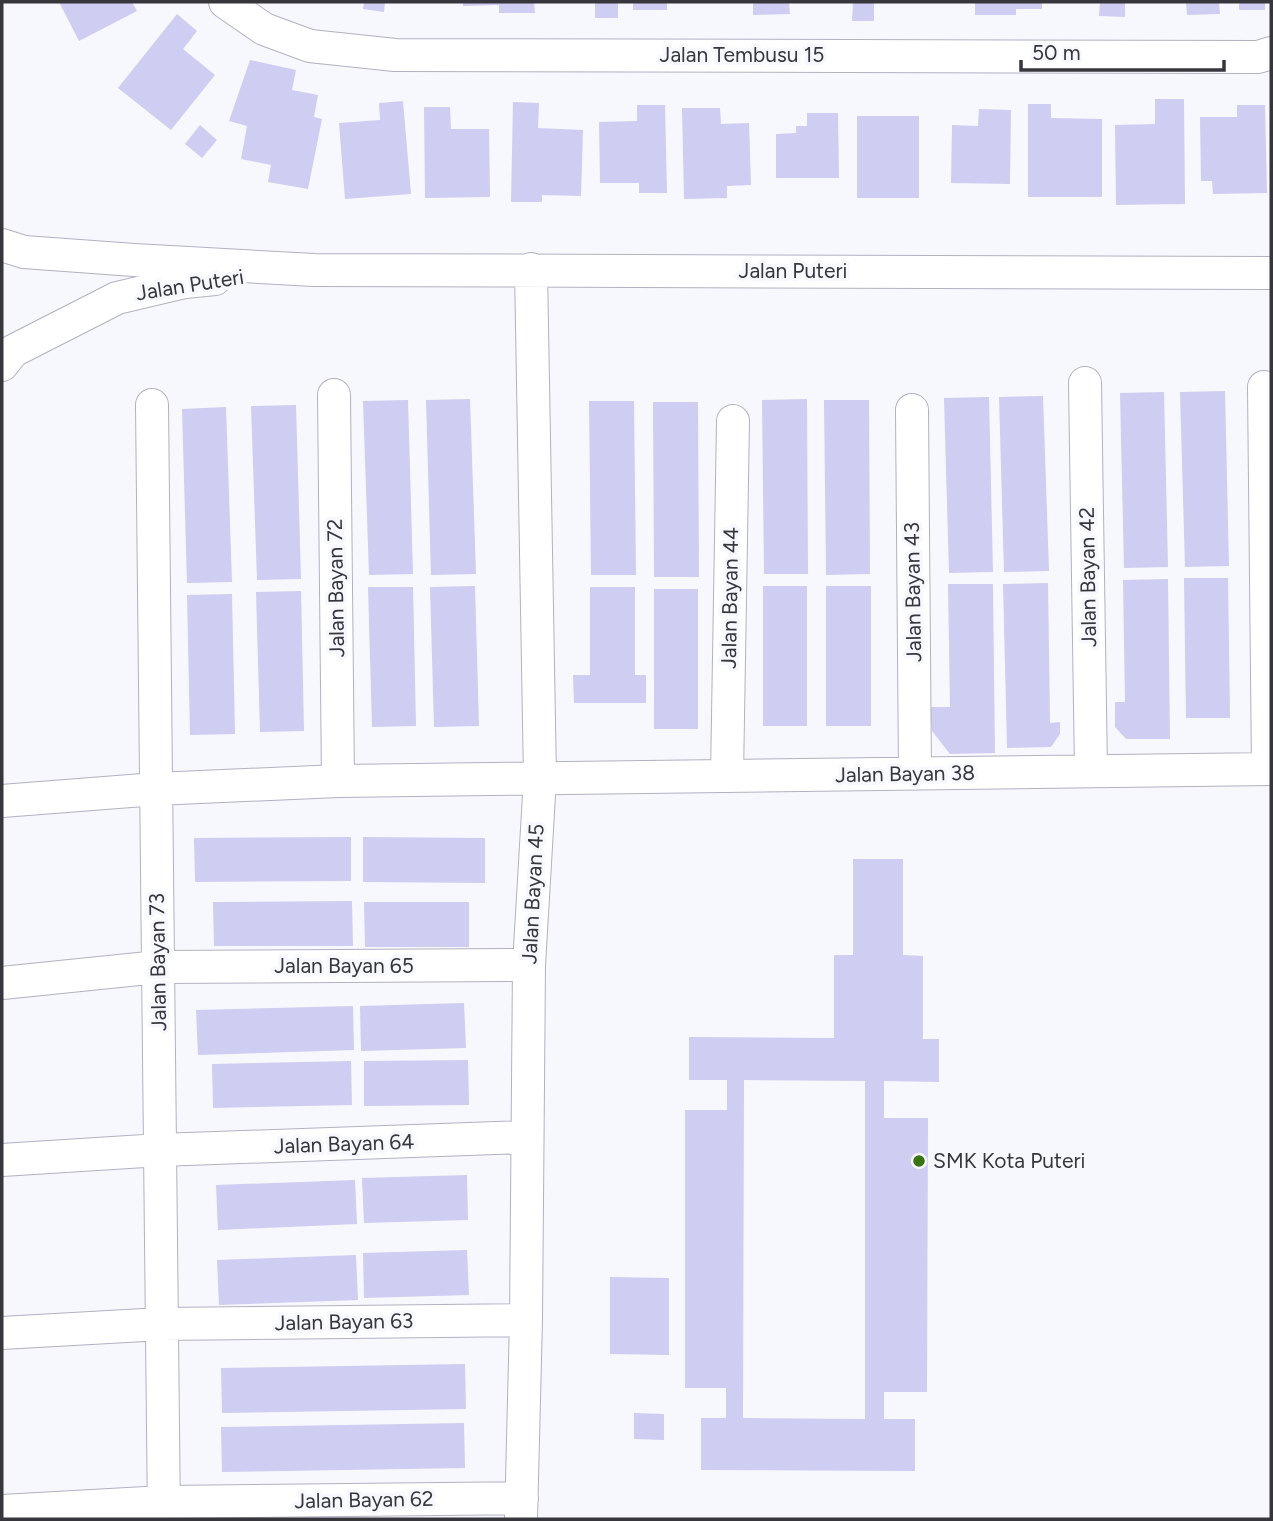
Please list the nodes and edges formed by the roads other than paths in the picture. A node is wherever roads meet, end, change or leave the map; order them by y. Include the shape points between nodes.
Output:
1 (225, 2) edge
2 (1271, 52) edge
3 (2, 245) edge
4 (314, 270) junction
5 (531, 270) junction
6 (1271, 273) edge
7 (2, 365) edge
8 (1085, 383) dead end
9 (1264, 387) dead end
10 (334, 395) dead end
11 (152, 405) dead end
12 (912, 410) dead end
13 (733, 421) dead end
14 (1270, 769) edge
15 (1091, 771) junction
16 (915, 774) junction
17 (727, 776) junction
18 (540, 778) junction
19 (338, 781) junction
20 (156, 789) junction
21 (2, 801) edge
22 (529, 965) junction
23 (159, 967) junction
24 (2, 983) edge
25 (527, 1137) junction
26 (160, 1150) junction
27 (2, 1160) edge
28 (526, 1320) junction
29 (162, 1324) junction
30 (2, 1333) edge
31 (521, 1509) edge
32 (2, 1511) edge
33 (164, 1511) edge

1 - 2 street, Jalan Tembusu 15 via 264,29 310,46 395,55 1258,57
3 - 4 street, Jalan Puteri via 24,252
4 - 5 street, Jalan Puteri
4 - 7 street, Jalan Puteri via 185,282 117,298 13,351
5 - 6 street, Jalan Puteri
5 - 18 street, Jalan Bayan 45
8 - 15 street, Jalan Bayan 42
9 - 14 street
10 - 19 street, Jalan Bayan 72
11 - 20 street, Jalan Bayan 73
12 - 16 street, Jalan Bayan 43
13 - 17 street, Jalan Bayan 44
14 - 15 street, Jalan Bayan 38
15 - 16 street, Jalan Bayan 38
16 - 17 street, Jalan Bayan 38
17 - 18 street, Jalan Bayan 38
18 - 19 street, Jalan Bayan 38
18 - 22 street, Jalan Bayan 45
19 - 20 street, Jalan Bayan 38
20 - 21 street, Jalan Bayan 38
20 - 23 street, Jalan Bayan 73
22 - 23 street, Jalan Bayan 65
22 - 25 street, Jalan Bayan 45
23 - 24 street, Jalan Bayan 65
23 - 26 street, Jalan Bayan 73
25 - 26 street, Jalan Bayan 64
25 - 28 street, Jalan Bayan 45
26 - 27 street, Jalan Bayan 64
26 - 29 street, Jalan Bayan 73
28 - 29 street, Jalan Bayan 63
28 - 31 street, Jalan Bayan 45
29 - 30 street, Jalan Bayan 63
29 - 33 street, Jalan Bayan 73
31 - 33 street, Jalan Bayan 62
32 - 33 street, Jalan Bayan 62

